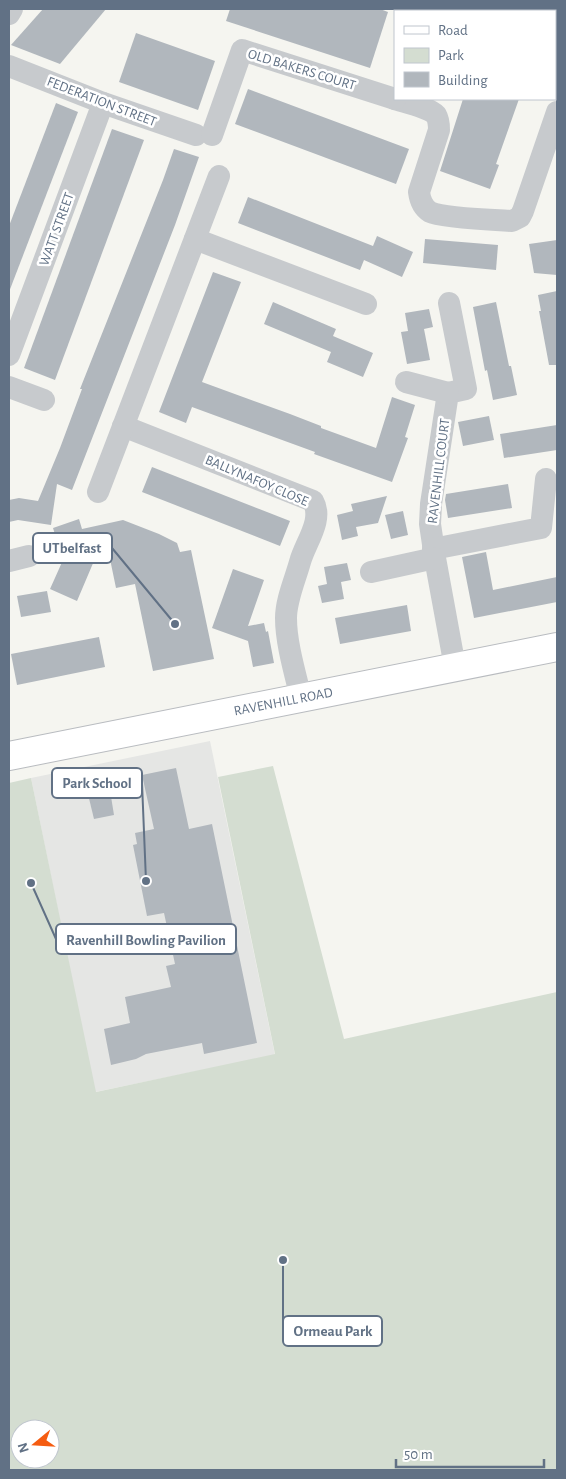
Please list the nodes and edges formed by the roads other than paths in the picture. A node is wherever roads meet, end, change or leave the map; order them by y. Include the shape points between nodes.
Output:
1 (12, 9) edge
2 (9, 14) edge
3 (9, 66) edge
4 (394, 95) edge
5 (405, 100) edge
6 (103, 103) junction
7 (557, 112) edge
8 (204, 135) joint
9 (219, 176) dead end
10 (195, 239) junction
11 (366, 304) dead end
12 (449, 304) dead end
13 (9, 355) edge
14 (406, 382) dead end
15 (9, 387) edge
16 (448, 393) junction
17 (44, 400) dead end
18 (123, 426) junction
19 (546, 479) dead end
20 (98, 492) dead end
21 (434, 553) junction
22 (371, 572) dead end
23 (557, 647) edge
24 (455, 667) junction
25 (300, 698) junction
26 (9, 756) edge

1 - 2 street
3 - 6 street, FEDERATION STREET
4 - 8 street, OLD BAKERS COURT via 242,50
5 - 7 street, OLD BAKERS COURT via 432,112 439,124 419,192 424,207 437,214 512,221 523,211
6 - 8 street, FEDERATION STREET
6 - 13 street, WATT STREET
9 - 10 street
10 - 11 street
10 - 18 street
12 - 16 street via 466,389
14 - 16 street
15 - 17 street
16 - 21 street, RAVENHILL COURT via 431,504
18 - 20 street
18 - 25 street, BALLYNAFOY CLOSE via 313,501 318,516 303,549 286,618
19 - 21 street via 541,528
21 - 22 street
21 - 24 street, RAVENHILL COURT
23 - 24 main road, RAVENHILL ROAD
24 - 25 main road, RAVENHILL ROAD
25 - 26 main road, RAVENHILL ROAD

